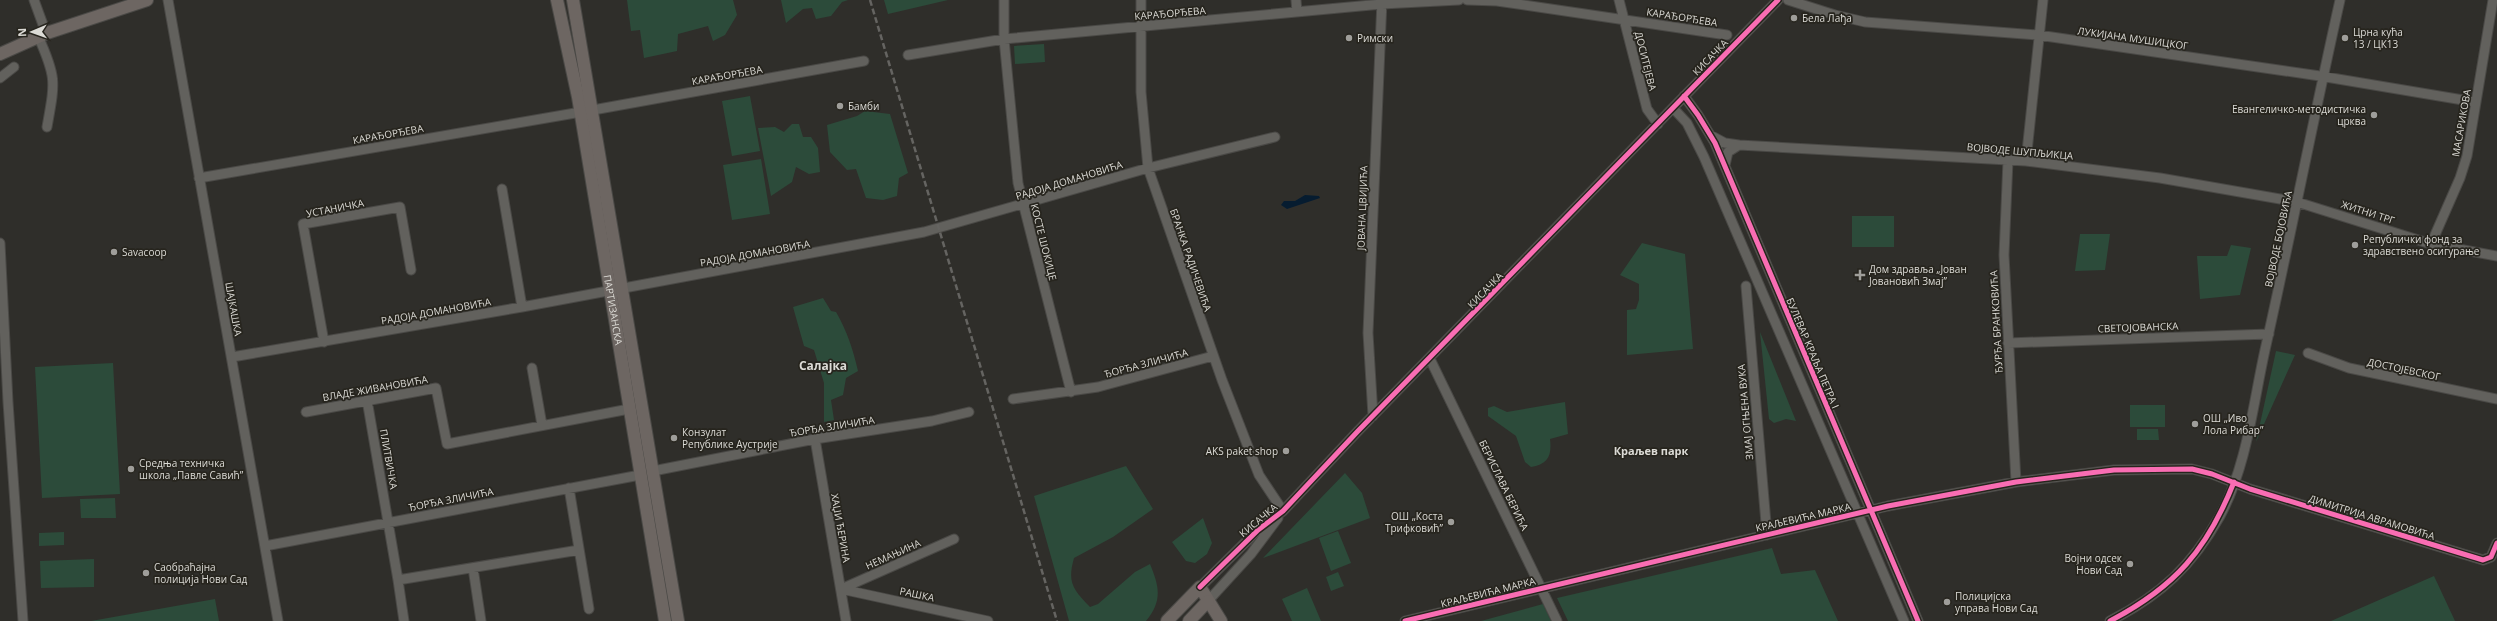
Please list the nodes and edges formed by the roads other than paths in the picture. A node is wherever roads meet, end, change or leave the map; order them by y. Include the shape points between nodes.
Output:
1 (34, 0) edge
2 (146, 0) edge
3 (168, 0) edge
4 (557, 0) edge
5 (573, 0) edge
6 (1004, 0) edge
7 (1141, 0) edge
8 (1296, 0) edge
9 (1459, 0) edge
10 (1467, 0) edge
11 (1619, 0) edge
12 (1778, 0) edge
13 (1788, 0) edge
14 (2043, 0) edge
15 (2340, 0) edge
16 (2493, 0) edge
17 (1382, 2) edge
18 (1297, 12) junction
19 (1624, 19) junction
20 (1141, 27) junction
21 (2492, 30) edge
22 (42, 35) junction
23 (1727, 35) dead end
24 (2038, 35) junction
25 (1004, 39) junction
26 (0, 54) edge
27 (908, 55) dead end
28 (864, 60) dead end
29 (14, 67) dead end
30 (2323, 77) junction
31 (0, 78) edge
32 (1684, 96) junction
33 (2475, 102) junction
34 (1673, 108) junction
35 (594, 110) junction
36 (581, 112) junction
37 (1658, 124) junction
38 (47, 127) dead end
39 (1710, 135) junction
40 (1275, 137) dead end
41 (1739, 145) junction
42 (2008, 160) junction
43 (2026, 161) junction
44 (1724, 166) junction
45 (1148, 168) junction
46 (199, 178) junction
47 (502, 189) dead end
48 (2297, 202) junction
49 (1024, 205) junction
50 (0, 243) edge
51 (2431, 244) junction
52 (2497, 256) edge
53 (411, 270) dead end
54 (1746, 286) dead end
55 (622, 288) junction
56 (610, 291) junction
57 (2, 296) edge
58 (522, 307) junction
59 (2269, 334) junction
60 (324, 342) junction
61 (2008, 343) junction
62 (2308, 353) dead end
63 (1213, 356) junction
64 (232, 357) junction
65 (1430, 359) junction
66 (532, 368) dead end
67 (1071, 392) junction
68 (1013, 399) dead end
69 (2497, 399) edge
70 (367, 400) junction
71 (4, 403) edge
72 (629, 409) junction
73 (306, 412) dead end
74 (969, 412) dead end
75 (1373, 416) junction
76 (542, 425) junction
77 (815, 439) junction
78 (653, 471) junction
79 (640, 475) junction
80 (2016, 482) junction
81 (2234, 482) junction
82 (568, 488) junction
83 (1870, 511) junction
84 (1282, 512) junction
85 (1858, 514) junction
86 (389, 522) junction
87 (1767, 535) junction
88 (954, 539) dead end
89 (2497, 543) edge
90 (265, 546) junction
91 (579, 550) junction
92 (473, 568) junction
93 (398, 580) junction
94 (1200, 587) junction
95 (1542, 588) junction
96 (841, 590) junction
97 (1189, 598) junction
98 (1208, 601) junction
99 (589, 609) dead end
100 (1201, 616) edge
101 (23, 621) edge
102 (278, 621) edge
103 (404, 621) edge
104 (481, 621) edge
105 (665, 621) edge
106 (678, 621) edge
107 (846, 621) edge
108 (988, 621) edge
109 (1167, 621) edge
110 (1189, 621) edge
111 (1221, 621) edge
112 (1405, 621) edge
113 (1557, 621) edge
114 (1904, 621) edge
115 (1918, 621) edge
116 (2110, 621) edge

1 - 22 street
2 - 22 main road
3 - 46 street, ШАЈКАШКА
4 - 36 main road, ПАРТИЗАНСКА
5 - 35 main road, ПАРТИЗАНСКА
6 - 25 street, КОСТЕ ШОКИЦЕ
7 - 20 street, БРАНКА РАДИЧЕВИЋА
8 - 18 street
9 - 17 street, КАРАЂОРЂЕВА
10 - 19 street, КАРАЂОРЂЕВА via 1497,1
11 - 19 street, ДОСИТЕЈЕВА
12 - 32 street, КИСАЧКА
13 - 24 street, ЛУКИЈАНА МУШИЦКОГ via 1865,22
14 - 24 street
15 - 30 street, ВОЈВОДЕ БОЈОВИЋА
16 - 21 street, МАСАРИКОВА
17 - 18 street, КАРАЂОРЂЕВА
17 - 75 street, ЈОВАНА ЦВИЈИЋА via 1368,347
18 - 20 street, КАРАЂОРЂЕВА
19 - 23 street, КАРАЂОРЂЕВА
19 - 37 street, ДОСИТЕЈЕВА via 1647,109
20 - 25 street, КАРАЂОРЂЕВА
20 - 45 street, БРАНКА РАДИЧЕВИЋА via 1141,92
21 - 33 street, МАСАРИКОВА
22 - 26 main road
22 - 38 street via 54,77
24 - 30 street, ЛУКИЈАНА МУШИЦКОГ
24 - 43 street
25 - 27 street, КАРАЂОРЂЕВА
25 - 49 street, КОСТЕ ШОКИЦЕ via 1017,174
28 - 35 street, КАРАЂОРЂЕВА
29 - 31 street
30 - 33 street, ЛУКИЈАНА МУШИЦКОГ
30 - 48 street, ВОЈВОДЕ БОЈОВИЋА
32 - 34 street, КИСАЧКА
32 - 39 street, БУЛЕВАР КРАЉА ПЕТРА I
33 - 51 street, МАСАРИКОВА via 2463,168
34 - 37 street, КИСАЧКА
34 - 85 street via 1687,123 1704,157
35 - 55 main road, ПАРТИЗАНСКА
36 - 46 street, КАРАЂОРЂЕВА
36 - 56 main road, ПАРТИЗАНСКА
37 - 65 street, КИСАЧКА
39 - 41 street, ВОЈВОДЕ ШУПЉИКЦА via 1725,143
39 - 44 street, БУЛЕВАР КРАЉА ПЕТРА I
40 - 45 street, РАДОЈА ДОМАНОВИЋА
41 - 42 street, ВОЈВОДЕ ШУПЉИКЦА
41 - 44 street via 1728,152
42 - 43 street, ВОЈВОДЕ ШУПЉИКЦА
42 - 61 street, ЂУРЂА БРАНКОВИЋА via 2004,255
43 - 48 street, ВОЈВОДЕ ШУПЉИКЦА via 2160,178
44 - 83 street, БУЛЕВАР КРАЉА ПЕТРА I
45 - 49 street, РАДОЈА ДОМАНОВИЋА
45 - 63 street, БРАНКА РАДИЧЕВИЋА
46 - 64 street, ШАЈКАШКА
47 - 58 street
48 - 51 street, ЖИТНИ ТРГ
48 - 59 street, ВОЈВОДЕ БОЈОВИЋА
49 - 55 street, РАДОЈА ДОМАНОВИЋА via 924,232
49 - 67 street, КОСТЕ ШОКИЦЕ
50 - 57 street
51 - 52 street, ЖИТНИ ТРГ
53 - 60 street, УСТАНИЧКА via 400,207 304,224
54 - 87 street, ЗМАЈ ОГЊЕНА ВУКА
55 - 56 street, РАДОЈА ДОМАНОВИЋА
55 - 78 main road, ПАРТИЗАНСКА
56 - 58 street, РАДОЈА ДОМАНОВИЋА
56 - 72 main road, ПАРТИЗАНСКА
57 - 71 street
58 - 60 street, РАДОЈА ДОМАНОВИЋА
59 - 61 street, СВЕТОЈОВАНСКА
59 - 81 street, ВОЈВОДЕ БОЈОВИЋА
60 - 64 street, РАДОЈА ДОМАНОВИЋА
61 - 80 street, ЂУРЂА БРАНКОВИЋА
62 - 69 street, ДОСТОЈЕВСКОГ via 2349,368
63 - 67 street, ЂОРЂА ЗЛИЧИЋА
63 - 84 street, БРАНКА РАДИЧЕВИЋА via 1259,476
64 - 90 street, ШАЈКАШКА
65 - 75 street, КИСАЧКА
65 - 95 street, БЕРИСЛАВА БЕРИЋА
66 - 76 street
67 - 68 street, ЂОРЂА ЗЛИЧИЋА
70 - 73 street, ВЛАДЕ ЖИВАНОВИЋА
70 - 76 street, ВЛАДЕ ЖИВАНОВИЋА via 436,388 447,444
70 - 86 street, ПЛИТВИЧКА
71 - 101 street
72 - 76 street, ВЛАДЕ ЖИВАНОВИЋА
72 - 79 main road, ПАРТИЗАНСКА
74 - 77 street, ЂОРЂА ЗЛИЧИЋА via 932,421
75 - 84 street, КИСАЧКА
77 - 78 street, ЂОРЂА ЗЛИЧИЋА
77 - 96 street, ХАЏИ ЂЕРИНА
78 - 106 main road, ПАРТИЗАНСКА
79 - 82 street, ЂОРЂА ЗЛИЧИЋА
79 - 105 main road, ПАРТИЗАНСКА
80 - 81 street, КРАЉЕВИЋА МАРКА via 2114,470 2192,469
80 - 83 street, КРАЉЕВИЋА МАРКА
81 - 89 street, ДИМИТРИЈА АВРАМОВИЋА via 2294,503 2479,559 2487,560 2491,557
81 - 116 street, ВОЈВОДЕ БОЈОВИЋА via 2220,515 2181,572 2143,603
82 - 86 street, ЂОРЂА ЗЛИЧИЋА
82 - 91 street
83 - 85 street, КРАЉЕВИЋА МАРКА
83 - 115 street, БУЛЕВАР КРАЉА ПЕТРА I
84 - 94 street, КИСАЧКА via 1258,530
84 - 98 street, КИСАЧКА via 1251,554
85 - 87 street, КРАЉЕВИЋА МАРКА
85 - 114 street
86 - 90 street, ЂОРЂА ЗЛИЧИЋА
86 - 93 street, ПЛИТВИЧКА
87 - 95 street, КРАЉЕВИЋА МАРКА
88 - 96 street, НЕМАЊИНА
90 - 102 street, ШАЈКАШКА
91 - 92 street
91 - 99 street
92 - 93 street
92 - 104 street
93 - 103 street, ПЛИТВИЧКА
94 - 97 main road, КИСАЧКА
94 - 98 main road
95 - 112 street, КРАЉЕВИЋА МАРКА
95 - 113 street, БЕРИСЛАВА БЕРИЋА
96 - 107 street, ХАЏИ ЂЕРИНА
96 - 108 street, РАШКА
97 - 100 main road
97 - 109 main road, КИСАЧКА
98 - 100 main road, КИСАЧКА
98 - 111 main road
100 - 110 main road, КИСАЧКА

